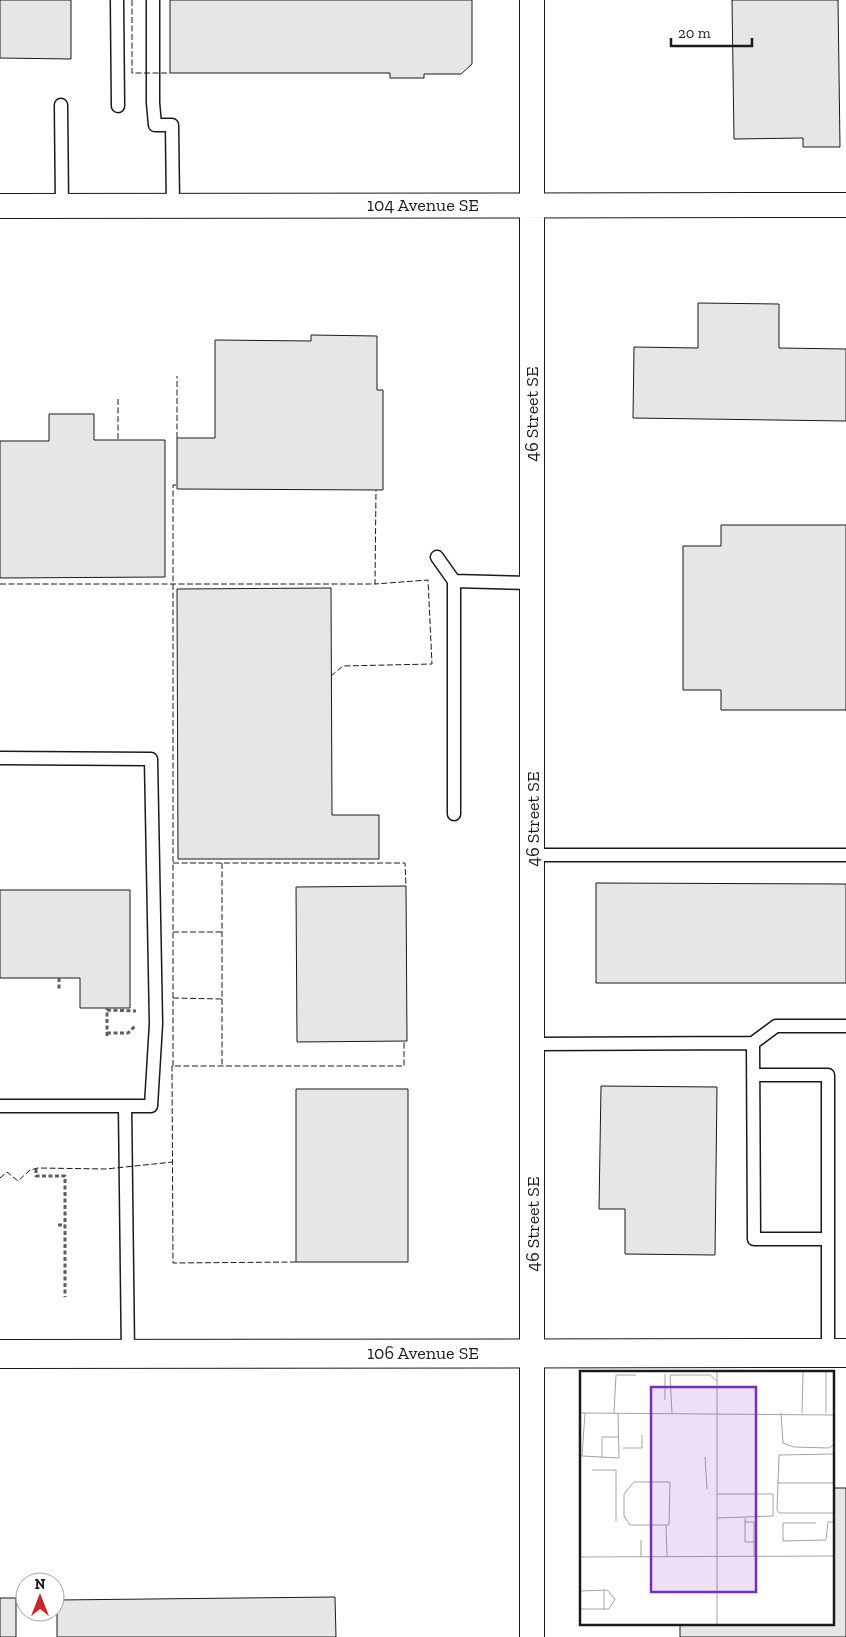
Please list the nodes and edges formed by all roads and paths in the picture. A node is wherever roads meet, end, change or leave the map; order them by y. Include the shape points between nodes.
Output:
1 (117, 0) edge
2 (153, 0) edge
3 (532, 0) edge
4 (61, 106) dead end
5 (118, 106) dead end
6 (173, 205) junction
7 (532, 205) junction
8 (846, 205) edge
9 (0, 206) edge
10 (62, 206) junction
11 (437, 557) dead end
12 (454, 581) junction
13 (532, 583) junction
14 (0, 758) edge
15 (454, 814) dead end
16 (533, 855) junction
17 (846, 855) edge
18 (59, 978) dead end
19 (59, 989) dead end
20 (107, 1009) joint
21 (846, 1026) edge
22 (754, 1043) junction
23 (533, 1044) junction
24 (754, 1074) junction
25 (0, 1106) edge
26 (125, 1106) junction
27 (36, 1169) dead end
28 (58, 1225) dead end
29 (65, 1225) junction
30 (828, 1239) junction
31 (65, 1297) dead end
32 (533, 1353) junction
33 (837, 1353) edge
34 (0, 1354) edge
35 (128, 1354) junction
36 (532, 1637) edge

1 - 5 lane
2 - 6 lane via 155,125 172,125
3 - 7 street, 46 Street SE
4 - 10 lane
6 - 7 street, 104 Avenue SE
6 - 10 street, 104 Avenue SE
7 - 8 street, 104 Avenue SE
7 - 13 street, 46 Street SE
9 - 10 street, 104 Avenue SE
11 - 12 lane
12 - 13 lane
12 - 15 lane
13 - 16 street, 46 Street SE
14 - 26 lane via 152,759 156,1024 151,1106
16 - 17 lane
16 - 23 street, 46 Street SE
18 - 19 path
20 - 20 path via 107,1034 128,1033 136,1024 136,1010
21 - 22 lane via 776,1026
22 - 23 lane
22 - 24 lane
23 - 32 street, 46 Street SE
24 - 30 lane via 754,1239
24 - 30 lane via 828,1074
25 - 26 lane
26 - 35 lane
27 - 29 path via 36,1176 65,1176
28 - 29 path
29 - 31 path
30 - 33 lane
32 - 33 street, 106 Avenue SE
32 - 35 street, 106 Avenue SE
32 - 36 street, 46 Street SE
34 - 35 street, 106 Avenue SE

